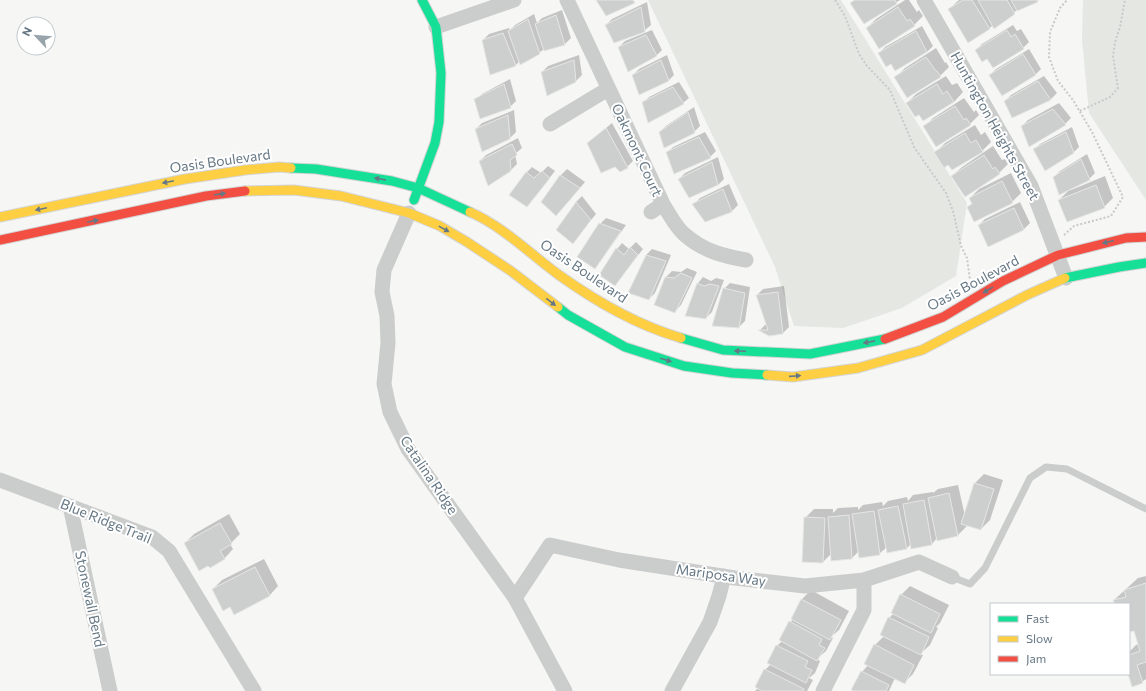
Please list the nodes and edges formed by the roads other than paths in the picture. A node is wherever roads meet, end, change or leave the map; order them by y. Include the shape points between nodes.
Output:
1 (422, 0) edge
2 (514, 0) edge
3 (566, 0) edge
4 (924, 0) edge
5 (436, 27) junction
6 (608, 89) junction
7 (550, 124) dead end
8 (418, 188) junction
9 (409, 213) junction
10 (0, 217) edge
11 (1146, 237) edge
12 (0, 240) edge
13 (1056, 249) junction
14 (746, 260) dead end
15 (1146, 263) edge
16 (1066, 278) junction
17 (0, 480) edge
18 (70, 506) junction
19 (1146, 510) edge
20 (724, 576) junction
21 (952, 577) joint
22 (864, 580) junction
23 (515, 598) junction
24 (110, 691) edge
25 (254, 691) edge
26 (565, 691) edge
27 (672, 691) edge
28 (822, 691) edge

1 - 5 street
2 - 5 street
3 - 6 street, Oakmont Court
4 - 13 street, Huntington Heights Street via 1031,186
5 - 8 street via 440,73 439,122 435,143
6 - 7 street
6 - 14 street, Oakmont Court via 657,208 684,234 708,251
8 - 9 street
8 -> 10 street, Oasis Boulevard via 392,181 316,169 272,168 185,179
13 -> 8 street, Oasis Boulevard via 943,317 879,341 810,354 723,350 664,333 612,310 559,275 482,217
12 -> 9 street via 230,192 294,190 341,196
9 -> 16 street via 440,226 467,242 511,271 568,315 625,347 684,366 732,373 793,377 858,368 908,354 922,350 1013,302
9 - 23 street, Catalina Ridge via 384,270 382,292 387,316 388,343 384,384 390,412 408,448
11 -> 13 street, Oasis Boulevard
13 - 16 street, Huntington Heights Street
15 - 16 street
17 - 18 street, Blue Ridge Trail
18 - 24 street, Stonewall Bend
18 - 25 street, Blue Ridge Trail via 152,537 169,551
19 - 21 lane via 1067,468 1046,467 1030,478 985,568 970,584
20 - 22 street, Mariposa Way via 805,586
20 - 23 street, Mariposa Way via 619,560 550,545
20 - 27 street via 710,622
21 - 22 street, Mariposa Way via 919,562
22 - 28 street via 864,610
23 - 26 street, Catalina Ridge

